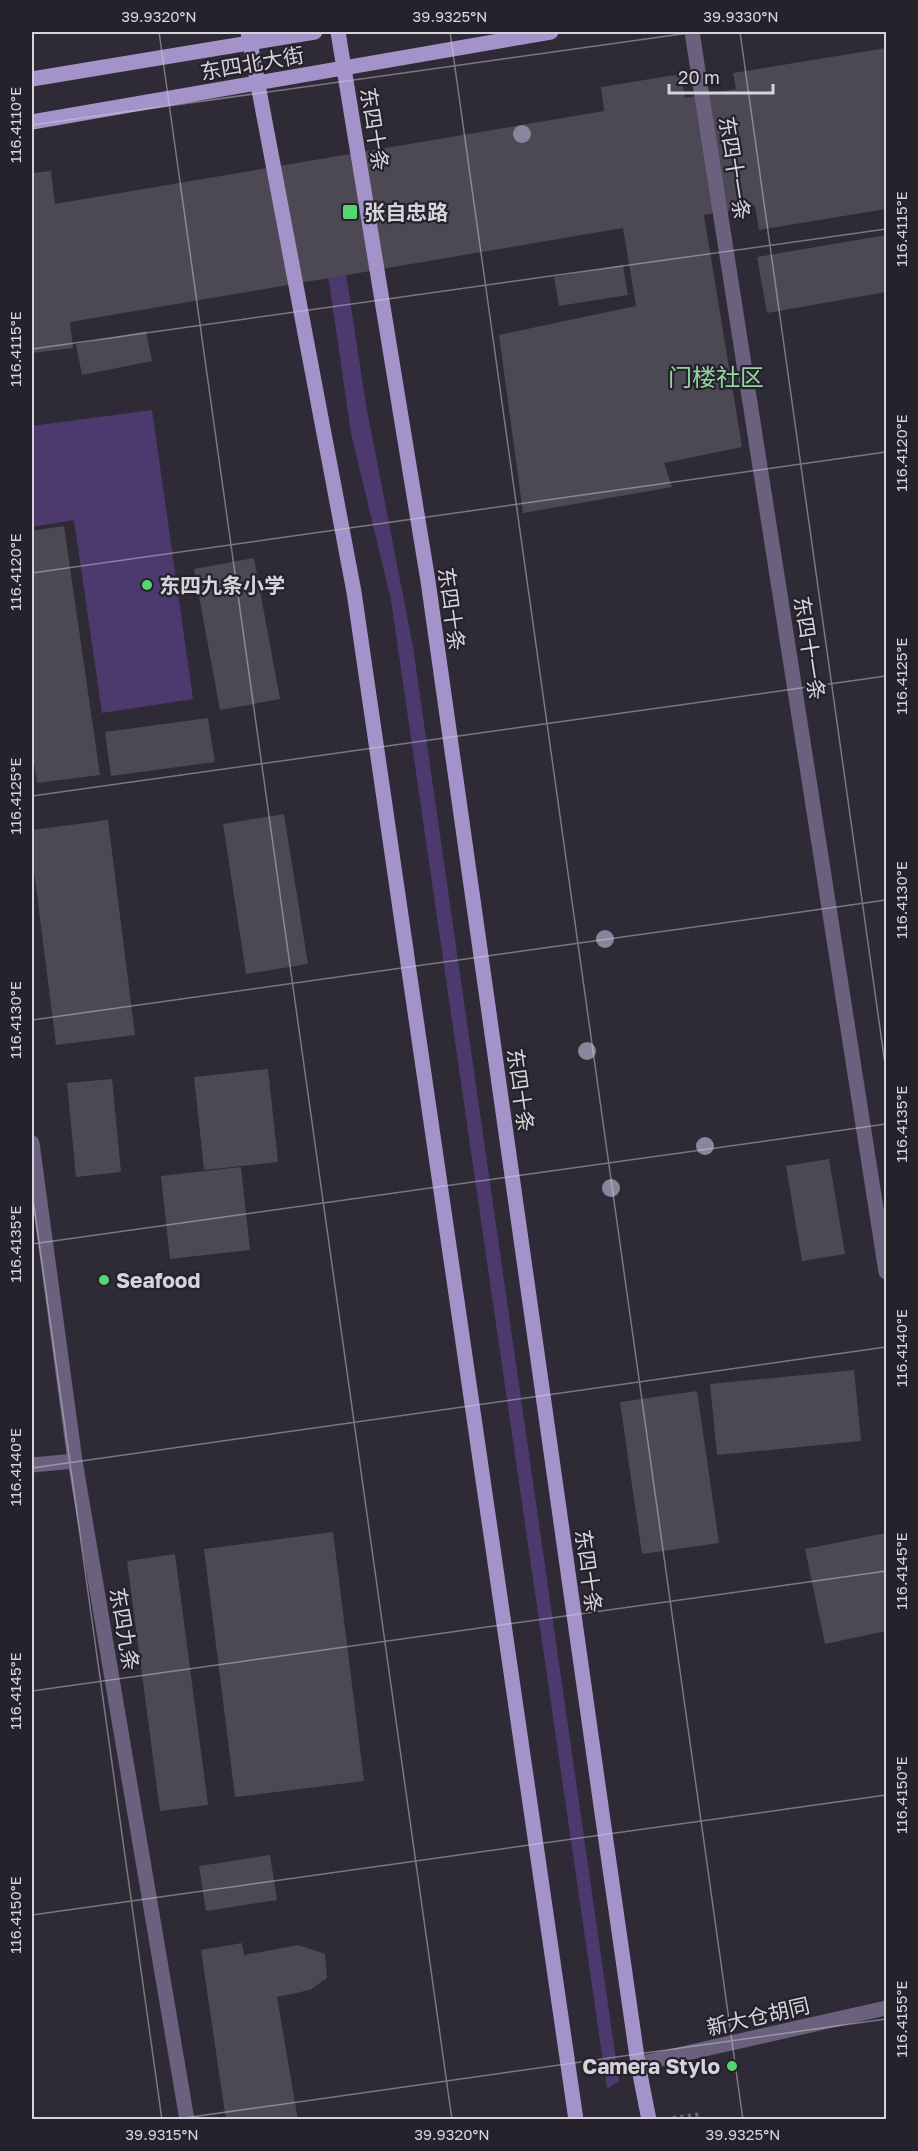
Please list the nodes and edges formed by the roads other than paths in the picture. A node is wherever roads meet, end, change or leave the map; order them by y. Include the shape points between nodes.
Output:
1 (315, 32) edge
2 (338, 32) edge
3 (551, 32) edge
4 (693, 32) edge
5 (250, 37) edge
6 (344, 68) junction
7 (32, 79) edge
8 (259, 83) junction
9 (32, 122) edge
10 (32, 1143) edge
11 (886, 1272) edge
12 (75, 1461) junction
13 (32, 1465) edge
14 (886, 2008) edge
15 (638, 2064) junction
16 (187, 2120) edge
17 (576, 2120) edge
18 (649, 2120) edge

1 - 5 main road, 东四北大街
2 - 6 main road, 东四十条
3 - 6 main road, 东四北大街
4 - 11 lane, 东四十一条
5 - 7 main road, 东四北大街
5 - 8 main road
6 - 8 main road, 东四北大街
6 - 15 main road, 东四十条 via 428,581
8 - 9 main road, 东四北大街
8 - 17 main road via 354,592
10 - 12 lane, 东四九条
12 - 13 lane
12 - 16 lane, 东四九条
14 - 15 lane, 新大仓胡同
15 - 18 main road, 东四十条

